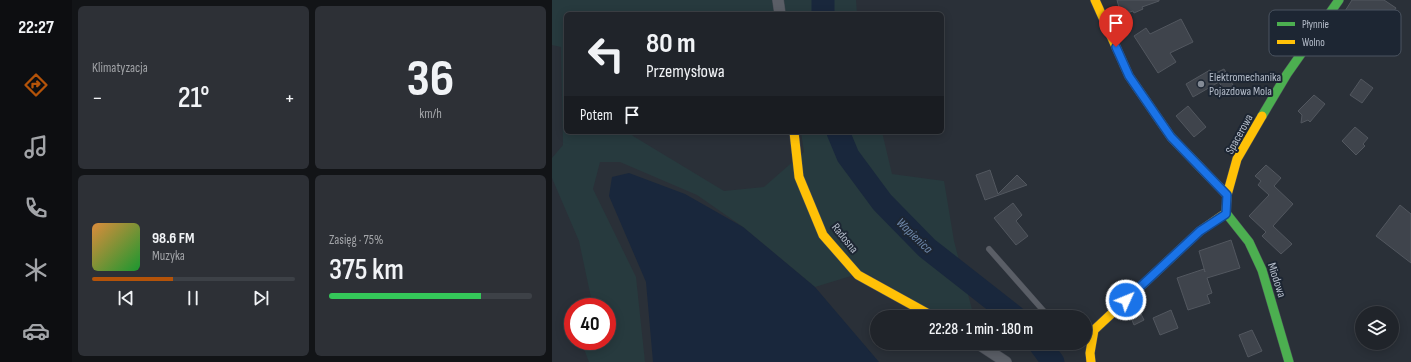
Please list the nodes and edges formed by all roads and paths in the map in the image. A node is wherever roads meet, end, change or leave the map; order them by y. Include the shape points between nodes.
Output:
1 (778, 0) edge
2 (1095, 0) edge
3 (1339, 0) edge
4 (1332, 10) edge
5 (780, 12) edge
6 (1300, 56) edge
7 (794, 134) edge
8 (1227, 195) junction
9 (1226, 214) junction
10 (989, 249) dead end
11 (921, 310) edge
12 (1044, 310) edge
13 (1094, 330) joint
14 (988, 350) edge
15 (1006, 362) edge
16 (1091, 362) edge
17 (1289, 362) edge

1 - 5 street
2 - 8 street via 1129,76 1171,137
3 - 4 street, Spacerowa
6 - 8 street, Spacerowa via 1237,159
7 - 11 street, Radosna via 799,177 822,235 858,275
8 - 9 street, Spacerowa
9 - 13 street via 1200,231
9 - 17 street, Miodowa via 1249,242 1262,270
10 - 12 lane
13 - 16 street
14 - 15 street

